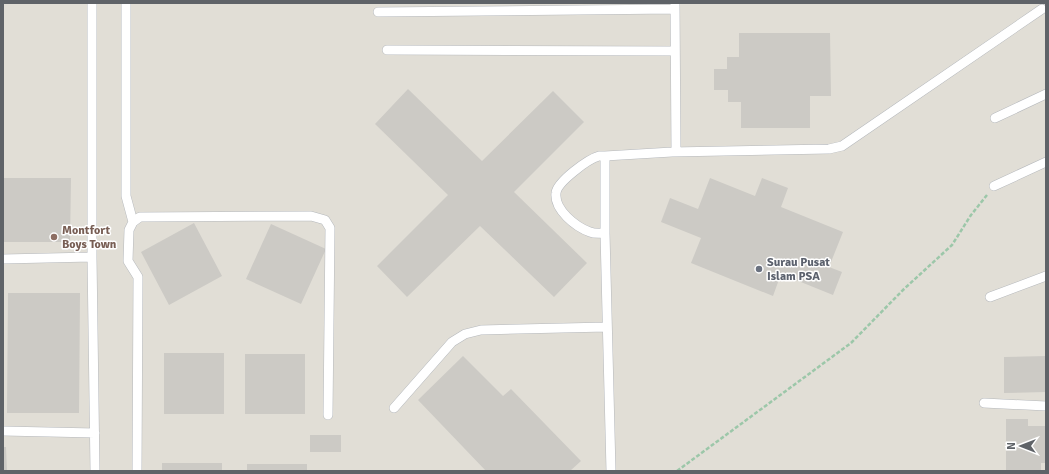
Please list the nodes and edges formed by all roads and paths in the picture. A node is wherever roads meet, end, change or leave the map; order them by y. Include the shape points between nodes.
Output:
1 (92, 3) edge
2 (126, 3) edge
3 (675, 6) edge
4 (1041, 9) edge
5 (378, 12) dead end
6 (387, 50) dead end
7 (675, 51) junction
8 (1046, 94) edge
9 (995, 118) dead end
10 (676, 152) junction
11 (606, 156) junction
12 (1046, 162) edge
13 (994, 186) joint
14 (133, 222) junction
15 (606, 233) junction
16 (92, 257) junction
17 (3, 259) edge
18 (1046, 276) edge
19 (990, 297) dead end
20 (607, 327) junction
21 (984, 403) dead end
22 (1046, 406) edge
23 (394, 408) dead end
24 (328, 415) dead end
25 (3, 432) edge
26 (95, 433) junction
27 (95, 471) edge
28 (137, 471) edge
29 (611, 471) edge
30 (677, 471) edge

1 - 16 lane
2 - 14 lane via 126,196
3 - 5 lane
3 - 7 lane
4 - 10 lane via 842,146 829,149
6 - 7 lane
7 - 10 lane
8 - 9 lane
10 - 11 lane
11 - 15 lane
11 - 15 lane via 599,156 582,165 556,192 557,202 563,213 574,224 591,232
12 - 13 lane
13 - 30 path via 952,245 851,343
14 - 24 lane via 140,217 311,216 325,220 330,228
14 - 28 lane via 129,230 128,261 138,277
15 - 20 lane
16 - 17 lane
16 - 26 lane
18 - 19 lane
20 - 23 lane via 481,330 465,334 452,342
20 - 29 lane
21 - 22 lane
25 - 26 lane
26 - 27 lane

